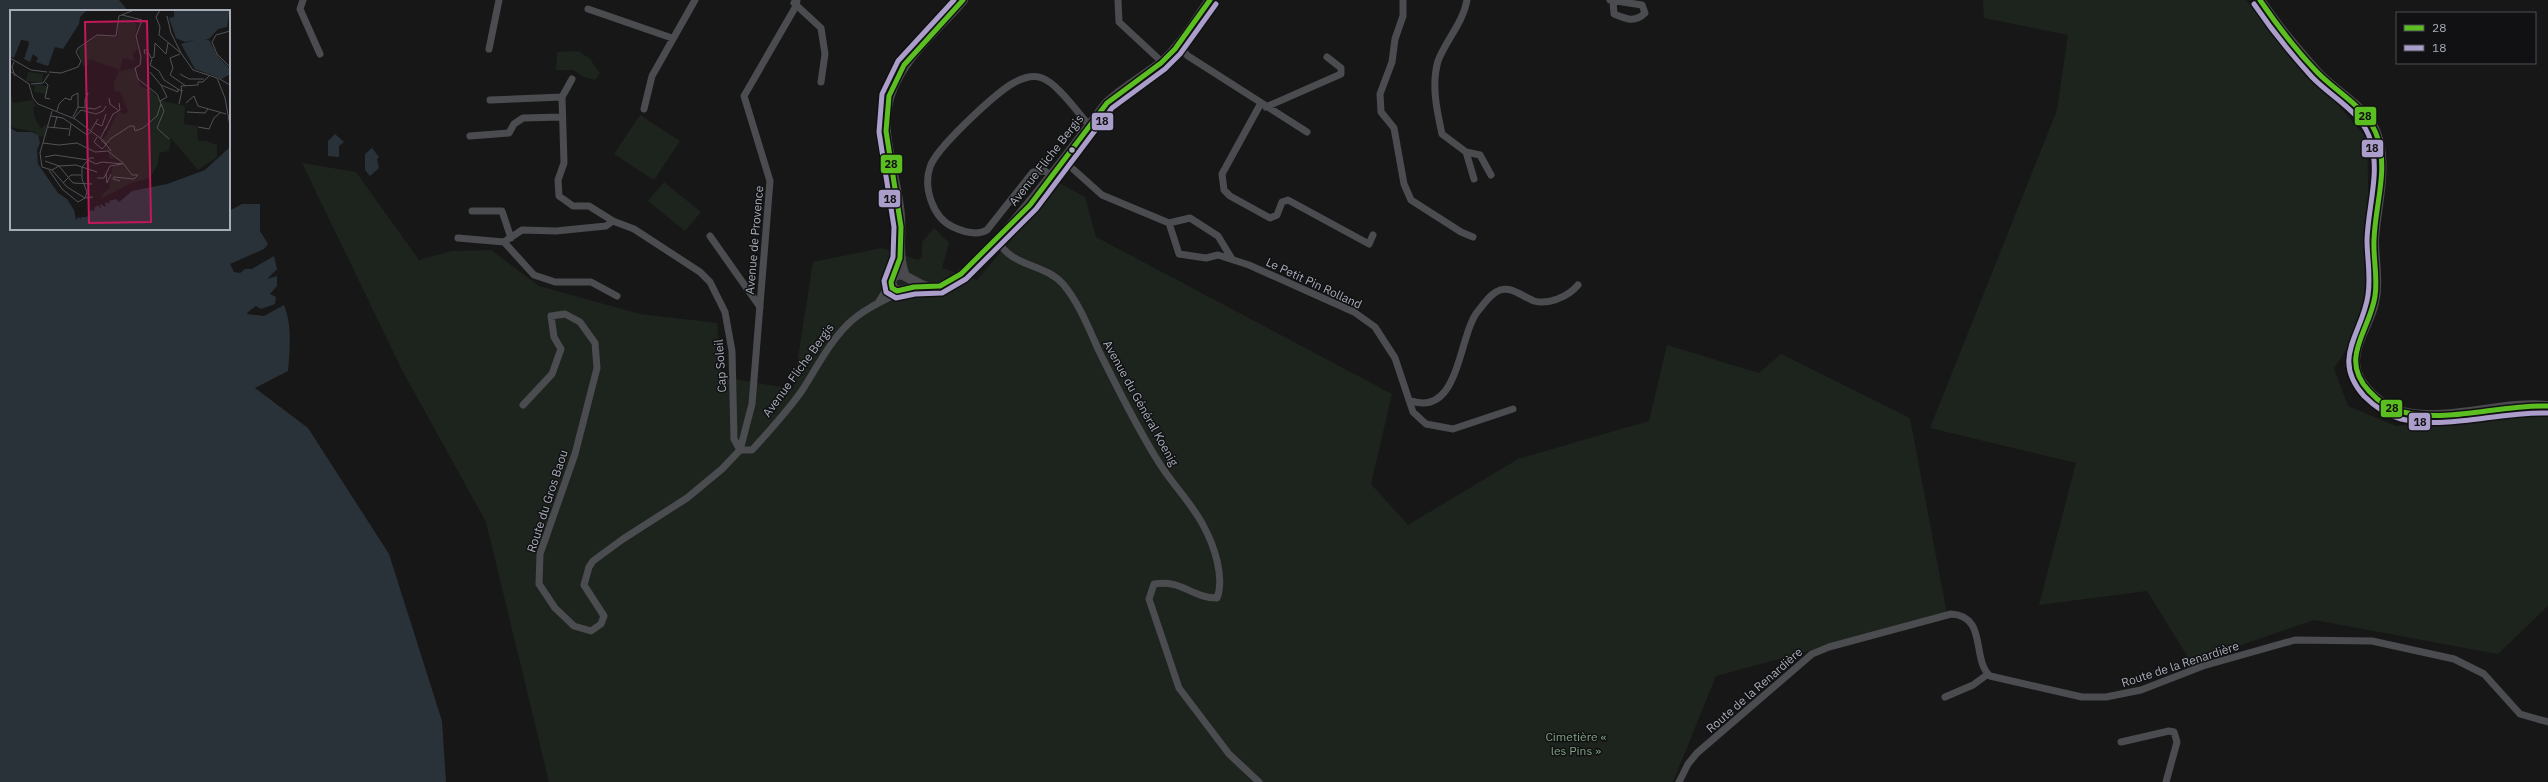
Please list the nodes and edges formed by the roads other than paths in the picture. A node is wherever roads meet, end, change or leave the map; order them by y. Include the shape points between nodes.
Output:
1 (303, 0) edge
2 (498, 0) edge
3 (695, 0) edge
4 (963, 0) edge
5 (1118, 0) edge
6 (1210, 0) edge
7 (1403, 0) edge
8 (1467, 0) edge
9 (2260, 0) edge
10 (795, 2) edge
11 (588, 9) dead end
12 (672, 38) junction
13 (1177, 46) junction
14 (489, 49) dead end
15 (320, 54) dead end
16 (1328, 57) dead end
17 (1162, 62) junction
18 (572, 79) dead end
19 (821, 82) dead end
20 (562, 97) junction
21 (490, 100) dead end
22 (1264, 105) junction
23 (644, 108) dead end
24 (561, 117) junction
25 (1089, 125) junction
26 (1307, 132) dead end
27 (470, 136) dead end
28 (1466, 152) junction
29 (1063, 160) junction
30 (1491, 175) dead end
31 (1052, 176) junction
32 (1474, 179) dead end
33 (472, 211) dead end
34 (613, 221) junction
35 (1169, 223) junction
36 (1373, 234) dead end
37 (710, 236) dead end
38 (1473, 237) dead end
39 (458, 238) dead end
40 (511, 238) junction
41 (997, 239) junction
42 (504, 242) junction
43 (900, 258) junction
44 (1232, 259) junction
45 (906, 277) junction
46 (892, 279) junction
47 (925, 286) junction
48 (1578, 286) dead end
49 (904, 290) junction
50 (617, 296) dead end
51 (878, 304) junction
52 (760, 307) junction
53 (1409, 400) junction
54 (524, 405) dead end
55 (2548, 406) edge
56 (1513, 409) dead end
57 (740, 450) junction
58 (1988, 674) junction
59 (1945, 697) dead end
60 (2548, 722) edge
61 (2120, 742) dead end
62 (1258, 782) edge
63 (1679, 782) edge
64 (2166, 782) edge

1 - 15 street via 300,9
2 - 14 street
3 - 12 street
4 - 43 street via 904,65 889,96 886,131 899,207
5 - 17 street via 1119,22
6 - 13 street, Avenue Fliche Bergis
7 - 38 street via 1403,16 1395,39 1392,62 1380,94 1381,112 1394,128 1404,184 1412,200
8 - 28 street via 1465,10 1438,62 1434,101 1442,134
9 - 55 street via 2275,23 2318,74 2360,110 2372,124 2378,138 2381,164 2374,242 2376,292 2372,313 2356,352 2355,362 2360,381 2370,393 2402,412 2435,414
10 - 19 street via 821,28 825,54
10 - 52 street, Avenue de Provence via 744,96 770,181
11 - 12 street
12 - 23 street via 652,76
13 - 17 street, Avenue Fliche Bergis
13 - 22 street via 1188,56
16 - 22 street via 1341,68 1341,74
17 - 25 street, Avenue Fliche Bergis via 1120,90
18 - 20 street
20 - 21 street
20 - 24 street
22 - 26 street
22 - 36 street via 1222,174 1224,190 1270,218 1277,215 1282,202 1288,200 1369,244
24 - 27 street via 523,118 514,124 509,133 502,136
24 - 34 street via 564,163 558,180 559,196 573,206 589,206
25 - 29 street, Avenue Fliche Bergis
25 - 31 street via 1048,82 1042,78 1024,78 1000,93 935,157 930,167 928,182 936,213 944,223 976,234 987,230 1033,172 1045,171
28 - 30 street via 1480,155
28 - 32 street
29 - 31 street, Avenue Fliche Bergis
29 - 35 street via 1102,196
31 - 41 street, Avenue Fliche Bergis via 1030,205
33 - 40 street via 502,211
34 - 40 street via 606,226 556,232 522,230
34 - 57 street, Cap Soleil via 634,229 700,272 710,282 725,312 732,351 734,440
35 - 44 street via 1190,218 1218,236
35 - 44 street, Le Petit Pin Rolland via 1179,254 1206,258 1218,255
37 - 52 street
39 - 42 street
40 - 42 street
41 - 47 street, Avenue Fliche Bergis via 961,274 940,286
41 - 62 street, Avenue du Général Koenig via 1006,254 1017,261 1038,267 1062,284 1082,314 1158,460 1203,525 1212,546 1218,572 1220,589 1217,598 1203,598 1181,586 1166,582 1154,584 1149,599 1179,688 1229,754
42 - 50 street via 534,275 555,282 591,282
43 - 45 street
43 - 46 street
44 - 53 street, Le Petit Pin Rolland via 1354,312 1375,327 1395,358
45 - 46 street via 900,274
45 - 47 street
45 - 49 street via 908,284
46 - 49 street via 894,290
46 - 51 street, Avenue Fliche Bergis
47 - 49 street, Avenue Fliche Bergis
48 - 53 street via 1564,296 1544,301 1535,301 1506,289 1499,290 1475,315 1447,389 1435,400 1427,403
49 - 51 street, Avenue Fliche Bergis
51 - 57 street, Avenue Fliche Bergis via 848,324 816,364 781,419 752,450
52 - 57 street, Avenue de Provence via 752,404
53 - 56 street, Le Petit Pin Rolland via 1413,412 1426,424 1452,429
54 - 57 street, Route du Gros Baou via 552,374 561,349 554,337 551,316 565,314 580,322 595,343 598,368 575,454 540,554 539,584 559,613 574,626 591,631 601,624 604,616 584,585 593,561 687,498
58 - 59 street via 1973,685
58 - 60 street, Route de la Renardière via 1994,678 2076,696 2106,697 2141,690 2203,666 2295,640 2372,641 2454,659 2484,674 2520,714
58 - 63 street, Route de la Renardière via 1983,667 1976,630 1965,618 1955,614 1947,614 1822,650 1806,658 1752,708 1697,753
61 - 64 street via 2174,732 2177,742

